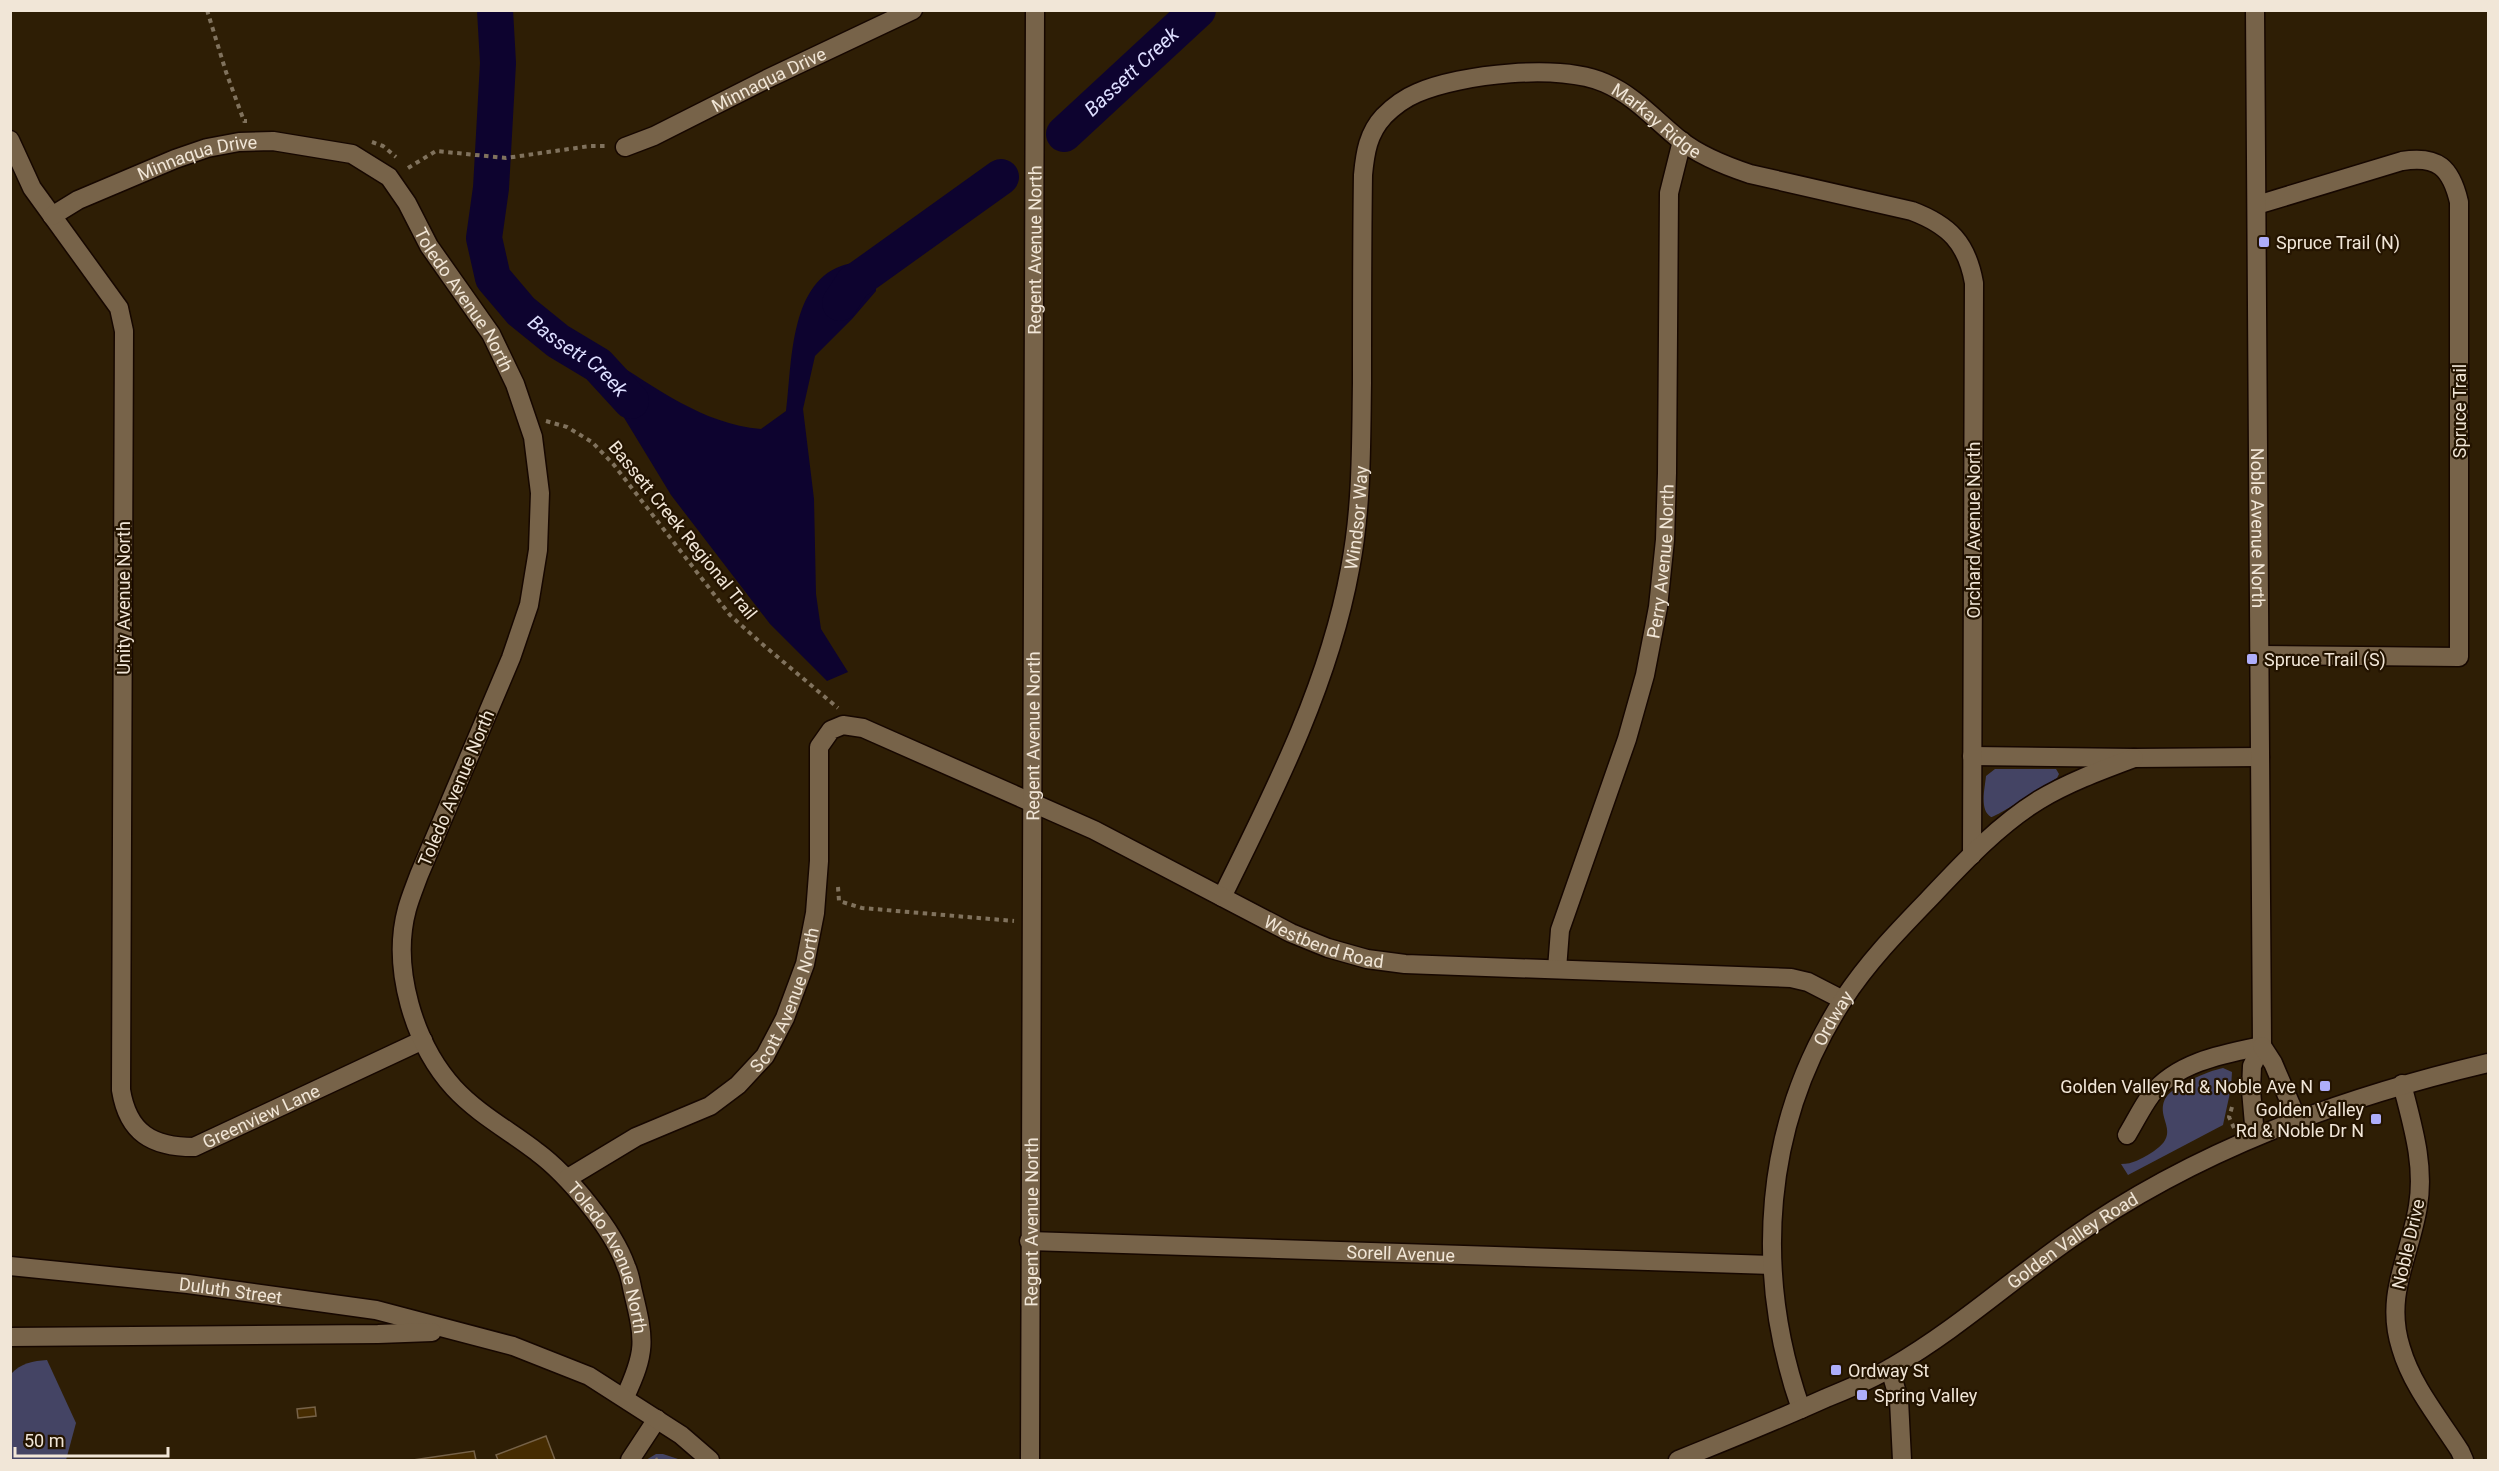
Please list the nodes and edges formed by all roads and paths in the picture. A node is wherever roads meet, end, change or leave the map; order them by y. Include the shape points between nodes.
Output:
1 (207, 10) edge
2 (913, 10) edge
3 (1035, 10) edge
4 (2255, 10) edge
5 (1383, 117) joint
6 (255, 122) dead end
7 (10, 140) edge
8 (1682, 141) junction
9 (356, 146) junction
10 (625, 147) joint
11 (408, 168) junction
12 (413, 178) dead end
13 (2257, 205) junction
14 (52, 216) junction
15 (1935, 220) joint
16 (543, 411) dead end
17 (2261, 656) junction
18 (843, 725) junction
19 (1972, 756) junction
20 (2260, 757) junction
21 (2134, 758) junction
22 (1031, 802) junction
23 (1972, 855) junction
24 (837, 878) dead end
25 (1222, 897) junction
26 (1014, 921) dead end
27 (1557, 969) junction
28 (1843, 1000) junction
29 (423, 1040) junction
30 (2262, 1046) junction
31 (2488, 1063) edge
32 (2402, 1084) junction
33 (121, 1090) joint
34 (2296, 1119) junction
35 (2127, 1135) dead end
36 (2255, 1136) junction
37 (568, 1178) junction
38 (1029, 1241) junction
39 (1772, 1265) junction
40 (10, 1266) edge
41 (449, 1331) junction
42 (10, 1336) edge
43 (1890, 1369) junction
44 (625, 1398) junction
45 (1801, 1409) junction
46 (657, 1419) junction
47 (630, 1461) edge
48 (710, 1461) edge
49 (1030, 1461) edge
50 (1678, 1461) edge
51 (1902, 1461) edge
52 (2464, 1461) edge

1 - 6 path via 244,121
2 - 10 street, Minnaqua Drive
3 - 22 street, Regent Avenue North
4 - 13 street, Noble Avenue North
5 - 8 street, Markay Ridge via 1415,94 1447,83 1556,72 1595,79 1621,91
5 - 25 street, Windsor Way via 1370,135 1363,175 1361,465 1350,570 1306,716
7 - 14 street, Unity Avenue North via 32,188
8 - 15 street, Markay Ridge via 1750,174 1912,211
8 - 27 street, Perry Avenue North via 1669,193 1667,473 1658,607 1627,739 1560,930
9 - 11 path via 383,146
9 - 14 street, Minnaqua Drive via 273,141 207,148 78,200
9 - 29 street, Toledo Avenue North via 389,177 429,246 491,334 515,384 533,437 540,493 538,550 529,605 511,658 406,911 405,987
10 - 11 path via 590,146 506,158 436,151
11 - 12 path
13 - 17 street, Noble Avenue North
13 - 17 street, Spruce Trail via 2418,158 2435,162 2448,171 2459,202 2459,657
14 - 33 street, Unity Avenue North via 119,308 124,331
15 - 19 street, Orchard Avenue North via 1963,248 1971,263 1974,283
16 - 18 path, Bassett Creek Regional Trail via 546,421 567,427 592,442 615,465 730,615 843,711
17 - 20 street, Noble Avenue North
18 - 22 street, Westbend Road via 863,728
18 - 37 street, Scott Avenue North via 831,730 819,747 815,913 805,963 785,1018 765,1056 738,1085 710,1106 636,1137
19 - 21 street, Ordway
19 - 23 street, Orchard Avenue North
20 - 21 street, Ordway
20 - 30 street, Noble Avenue North
21 - 23 street, Ordway via 2040,800
22 - 25 street, Westbend Road
22 - 38 street, Regent Avenue North
23 - 28 street, Ordway via 1890,938
24 - 26 path via 839,901 862,908
25 - 27 street, Westbend Road via 1292,933 1367,959
27 - 28 street, Westbend Road via 1791,978
28 - 39 street, Ordway via 1805,1070 1788,1119 1776,1185
29 - 33 street, Greenview Lane via 194,1147 172,1147 137,1129 124,1111
29 - 37 street, Toledo Avenue North via 454,1088
30 - 34 street, Noble Avenue North
30 - 35 street via 2180,1071 2151,1096
30 - 36 street, Noble Avenue North via 2252,1066
31 - 32 street, Golden Valley Road
32 - 34 street, Golden Valley Road
32 - 52 street, Noble Drive via 2419,1158 2421,1186 2398,1278 2395,1312 2400,1347 2413,1380
34 - 36 street, Golden Valley Road
36 - 43 street, Golden Valley Road via 2170,1177 2070,1239 1950,1331
37 - 44 street, Toledo Avenue North via 603,1224 626,1265 643,1342 639,1368
38 - 39 street, Sorell Avenue
38 - 49 street, Regent Avenue North
39 - 45 street, Ordway via 1784,1352
40 - 41 street, Duluth Street via 188,1284 376,1310
41 - 42 street, Duluth Street
41 - 44 street, Duluth Street via 513,1346 589,1376
43 - 45 street, Golden Valley Road
43 - 51 street via 1899,1400
44 - 46 street, Duluth Street
45 - 50 street, Golden Valley Road
46 - 47 street
46 - 48 street, Duluth Street

